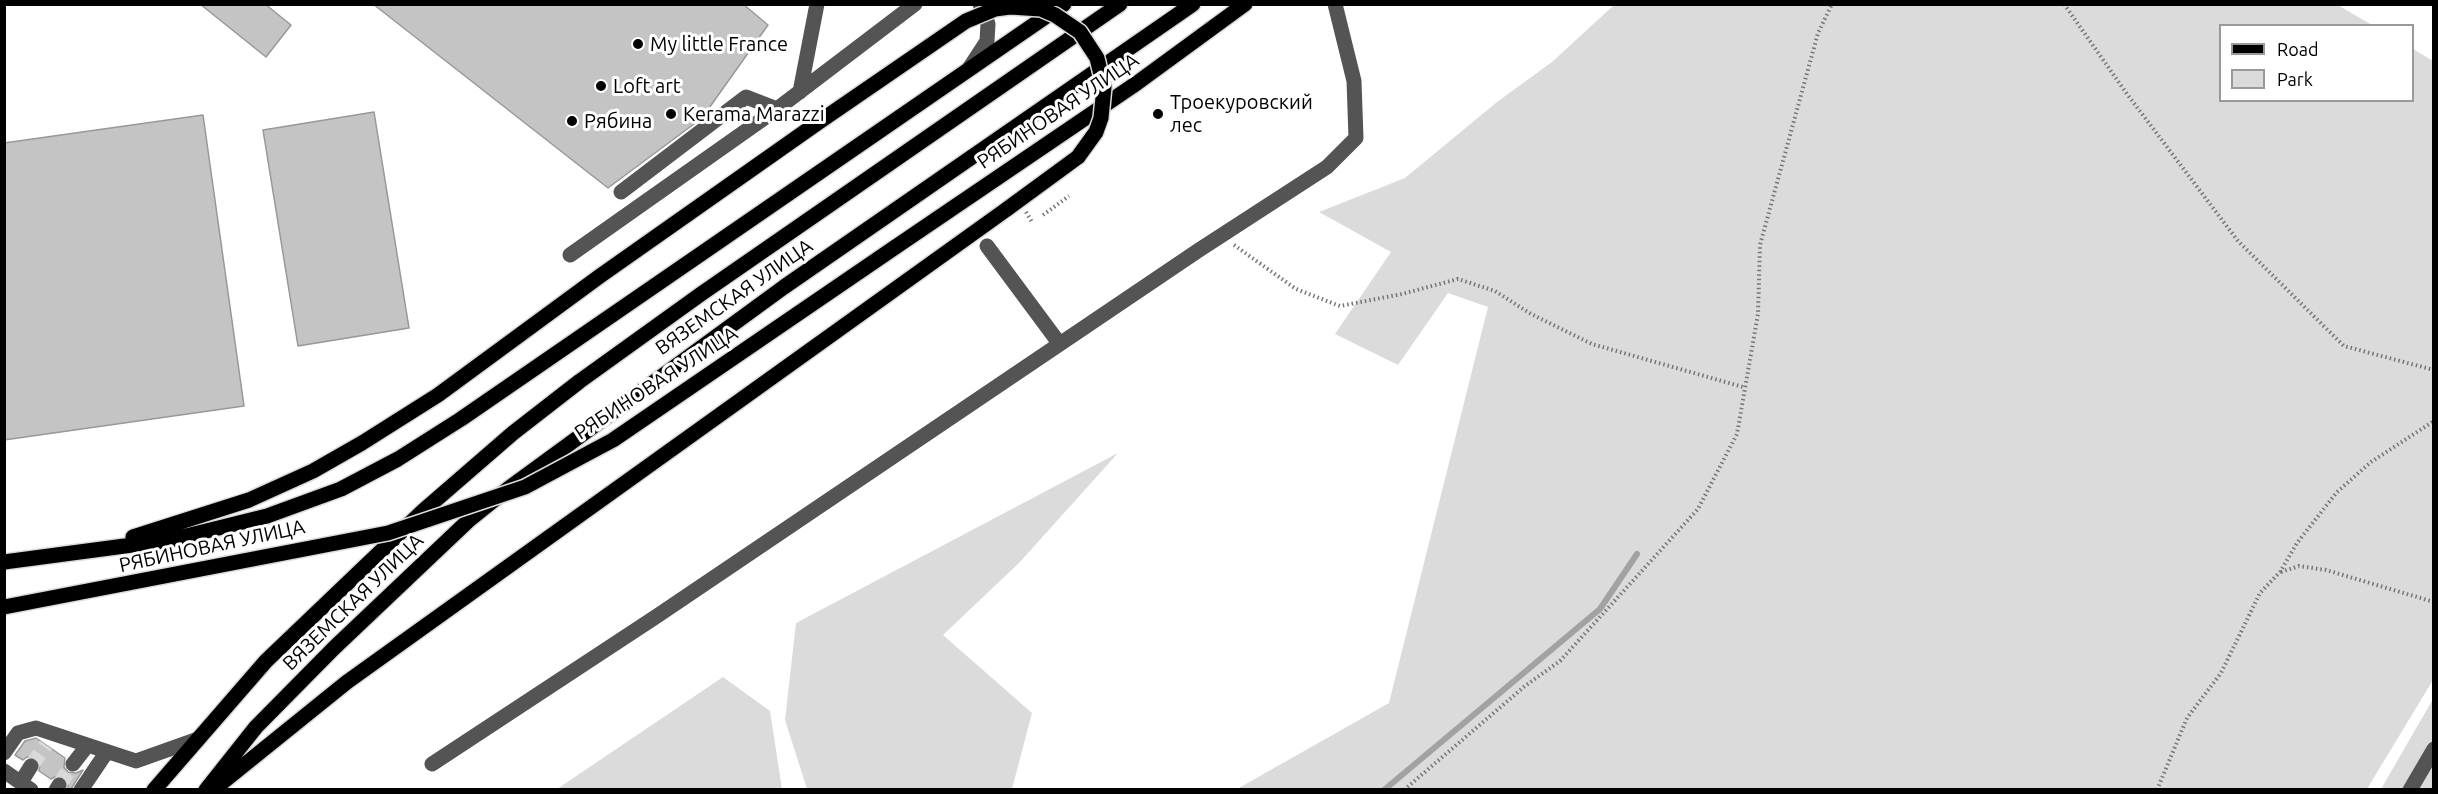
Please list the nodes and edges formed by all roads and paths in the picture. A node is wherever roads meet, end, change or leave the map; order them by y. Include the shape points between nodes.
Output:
1 (817, 4) edge
2 (915, 4) edge
3 (980, 4) edge
4 (1064, 4) edge
5 (1120, 4) edge
6 (1192, 4) edge
7 (1245, 4) edge
8 (1335, 4) edge
9 (1832, 4) edge
10 (2064, 4) edge
11 (970, 67) junction
12 (800, 92) junction
13 (777, 110) junction
14 (621, 192) dead end
15 (1069, 196) dead end
16 (1025, 212) dead end
17 (1042, 215) dead end
18 (1032, 222) dead end
19 (1221, 235) junction
20 (987, 246) dead end
21 (570, 255) dead end
22 (1059, 343) junction
23 (2433, 370) edge
24 (1743, 387) junction
25 (2433, 421) edge
26 (101, 548) junction
27 (4, 562) edge
28 (2280, 572) junction
29 (2433, 602) edge
30 (4, 607) edge
31 (195, 740) junction
32 (87, 746) junction
33 (2433, 749) edge
34 (4, 753) edge
35 (106, 753) junction
36 (74, 764) tunnel mouth
37 (432, 764) dead end
38 (31, 766) tunnel mouth
39 (4, 771) edge
40 (26, 786) edge
41 (81, 789) edge
42 (154, 789) edge
43 (206, 789) edge
44 (213, 789) edge
45 (1404, 789) edge
46 (2157, 789) edge
47 (2410, 789) edge

1 - 12 lane
2 - 12 lane
3 - 11 lane via 988,24 987,41
4 - 11 main road, РЯБИНОВАЯ УЛИЦА
5 - 31 main road, ВЯЗЕМСКАЯ УЛИЦА via 701,294 513,433 347,582 266,661
6 - 43 main road, ВЯЗЕМСКАЯ УЛИЦА via 784,287 509,488 468,521 334,648 256,727
7 - 30 main road, РЯБИНОВАЯ УЛИЦА, bridge via 1137,83 613,440 525,487 388,533
8 - 19 lane via 1354,81 1356,138 1327,167
9 - 24 path via 1818,33 1760,245 1758,314
10 - 23 path via 2127,94 2246,249 2344,346
11 - 26 main road, РЯБИНОВАЯ УЛИЦА via 398,459 341,489 267,516 170,540
12 - 13 lane
13 - 14 lane via 746,97
13 - 21 lane
15 - 17 path
16 - 18 path
19 - 22 lane
19 - 24 path via 1296,289 1340,306 1458,279 1495,291 1592,344
20 - 22 lane
22 - 37 lane
24 - 45 path via 1737,434 1698,509 1560,661
25 - 28 path via 2371,462 2337,492
26 - 27 main road, РЯБИНОВАЯ УЛИЦА
26 - 44 main road, bridge via 249,500 362,443 438,395 600,276 966,21 995,9 1041,9 1068,22 1089,44 1104,87 1101,118 1078,157 347,682
28 - 29 path via 2299,566 2326,570
28 - 46 path via 2260,593 2222,673 2187,718
31 - 35 lane via 136,761
31 - 42 main road, ВЯЗЕМСКАЯ УЛИЦА
32 - 34 lane via 49,740 36,728 18,733
32 - 35 lane
32 - 36 lane
33 - 47 lane
35 - 41 lane
38 - 40 lane
39 - 40 lane

